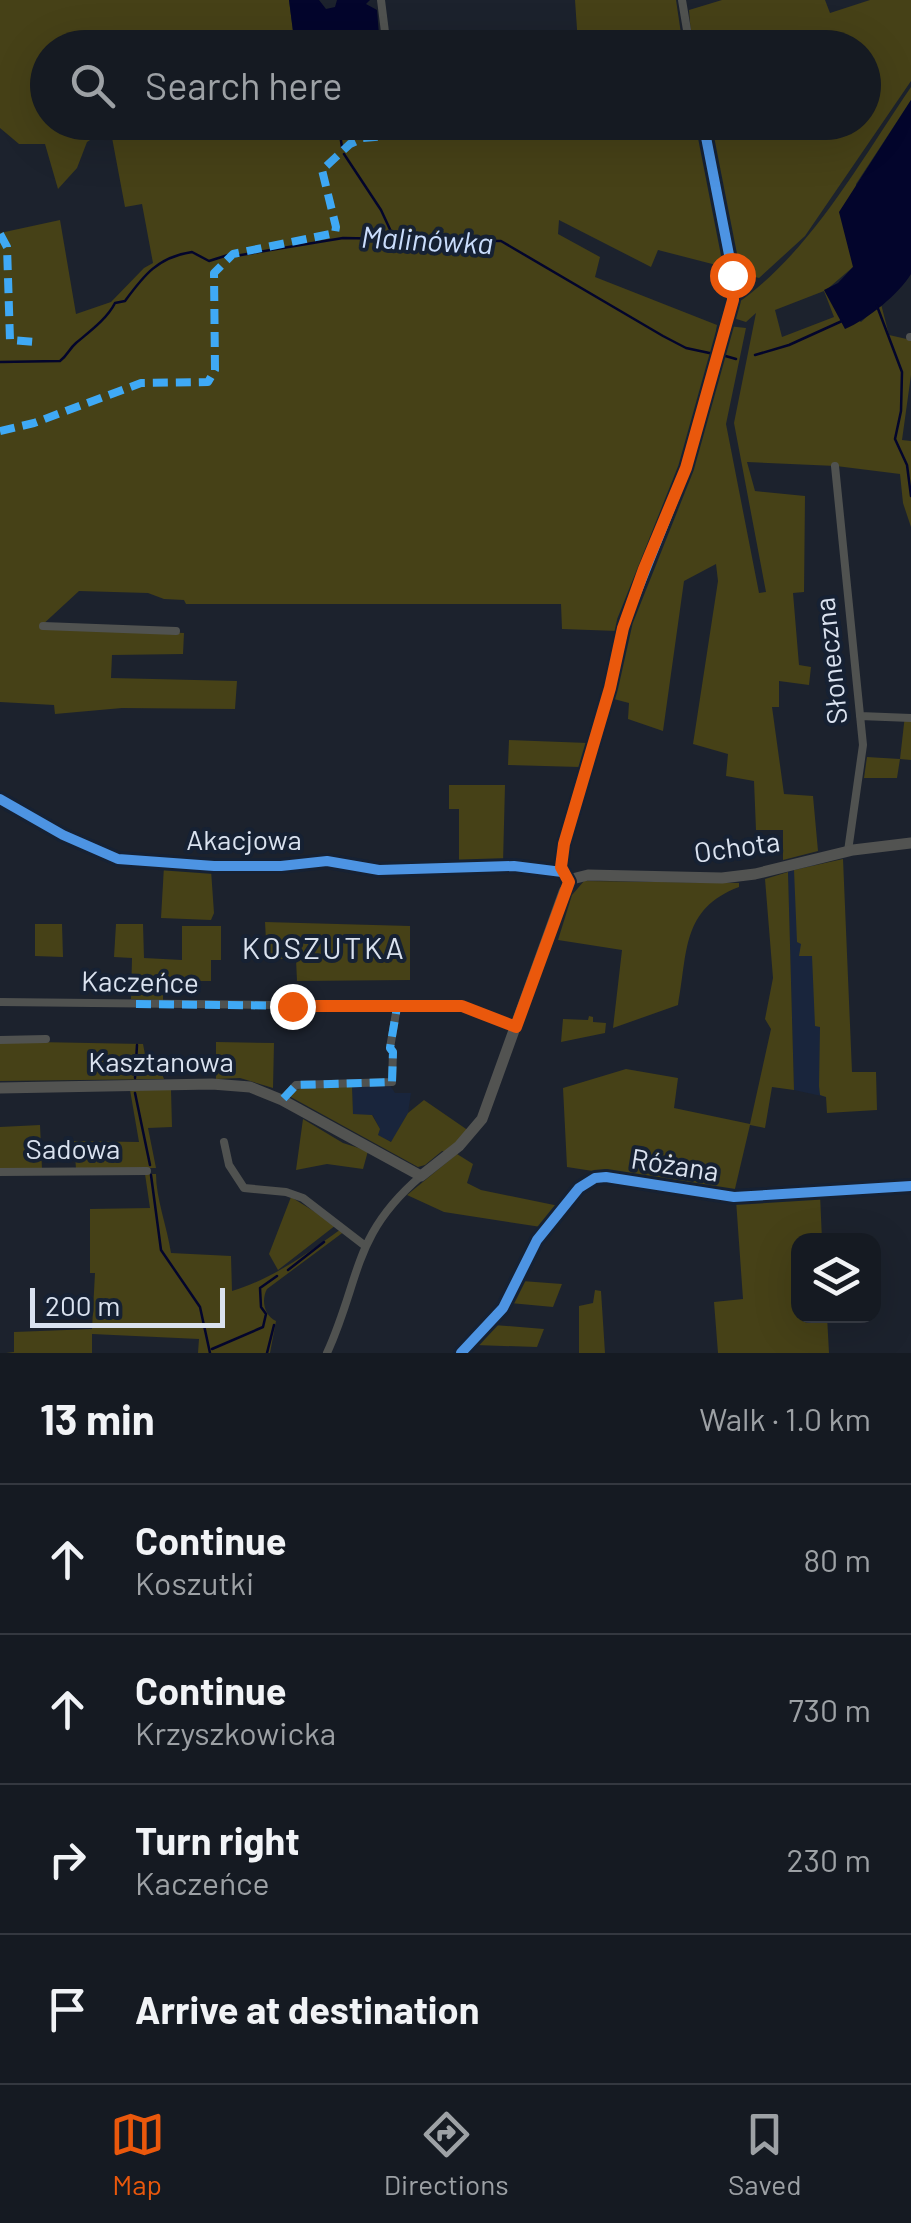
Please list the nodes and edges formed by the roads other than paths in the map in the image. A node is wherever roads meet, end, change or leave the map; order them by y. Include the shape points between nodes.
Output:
1 (382, 0) edge
2 (682, 0) edge
3 (385, 30) edge
4 (687, 30) edge
5 (706, 140) edge
6 (835, 466) dead end
7 (44, 626) dead end
8 (176, 631) dead end
9 (860, 716) junction
10 (911, 718) edge
11 (0, 799) edge
12 (911, 843) edge
13 (848, 851) junction
14 (565, 877) junction
15 (0, 1002) edge
16 (397, 1007) junction
17 (516, 1027) junction
18 (46, 1039) dead end
19 (0, 1040) edge
20 (0, 1088) edge
21 (282, 1100) junction
22 (224, 1142) dead end
23 (147, 1171) dead end
24 (0, 1172) edge
25 (421, 1176) junction
26 (911, 1186) edge
27 (364, 1245) junction
28 (327, 1353) edge
29 (461, 1353) edge

1 - 3 street
2 - 4 street
5 - 14 street via 734,288 686,468 623,628 569,823
6 - 9 street, Słoneczna
7 - 8 street
9 - 10 street
9 - 13 street, Słoneczna via 862,759
11 - 14 street, Akacjowa via 118,858 216,866 327,861 379,870 514,866
12 - 13 street, Ochota
13 - 14 street, Ochota via 742,876
14 - 17 street
15 - 16 street, Kaczeńce
16 - 17 street, Kaczeńce via 462,1006
16 - 21 street via 392,1082 296,1085
17 - 25 street via 482,1119
18 - 19 street
20 - 21 street, Kasztanowa via 212,1084 250,1087
21 - 25 street, Kasztanowa
22 - 27 street via 244,1188 303,1198
23 - 24 street, Sadowa
25 - 27 street via 380,1216
26 - 29 street, Różana via 734,1197 595,1178 536,1240 504,1308
27 - 28 street

